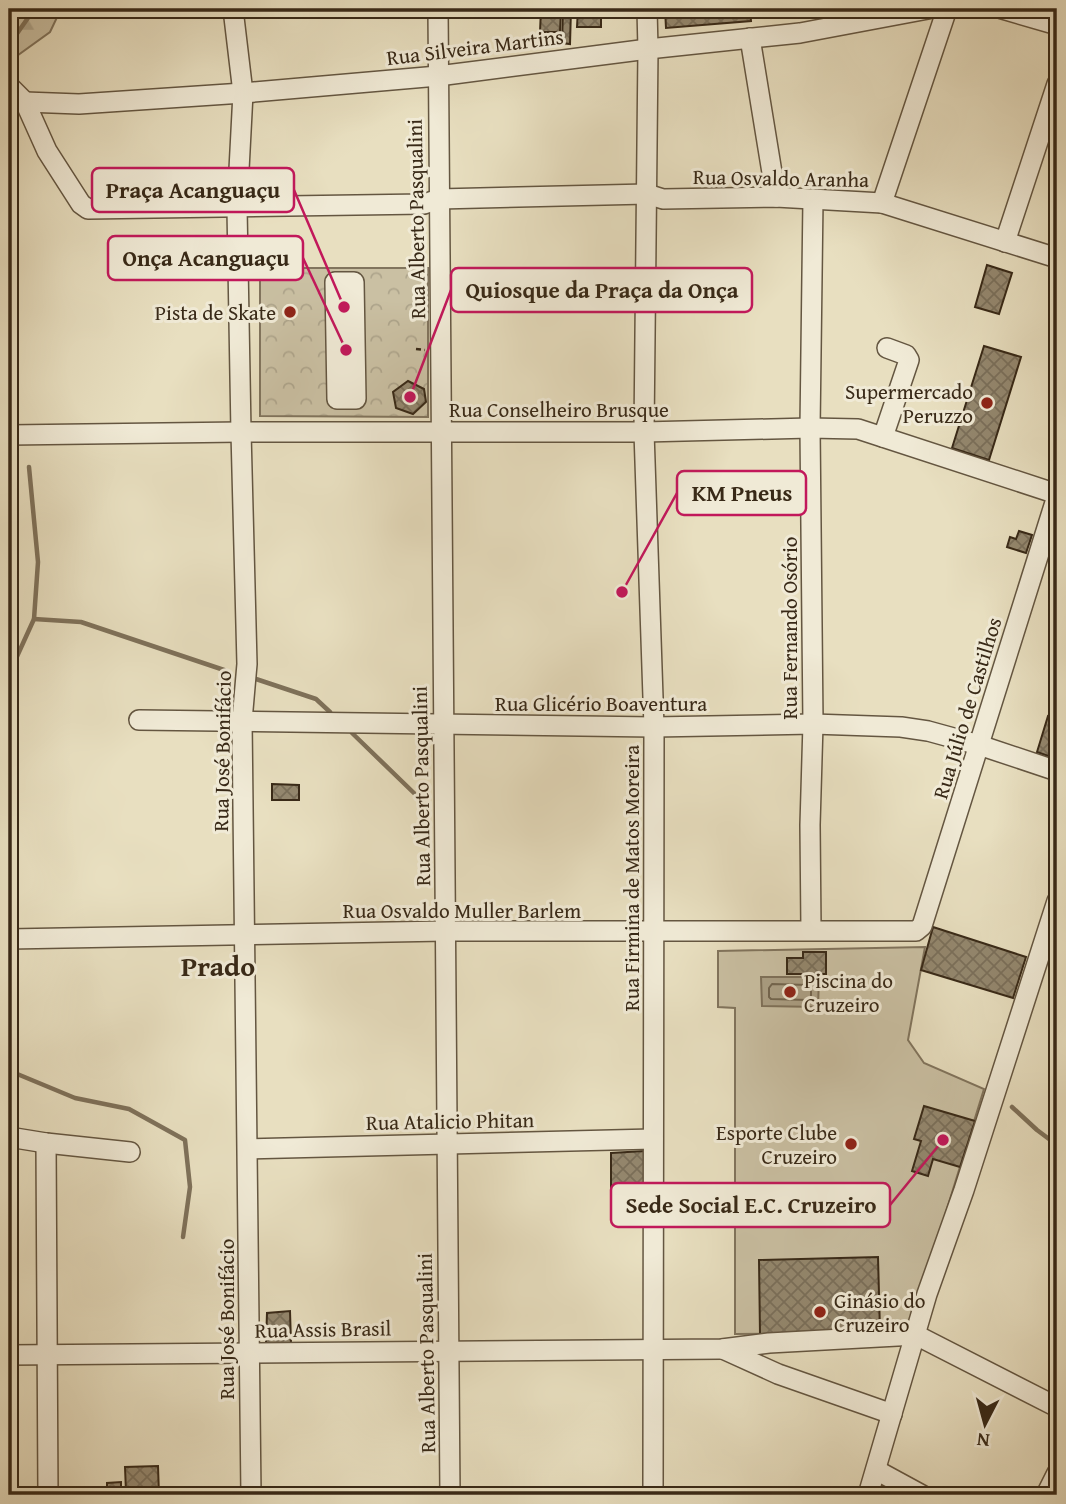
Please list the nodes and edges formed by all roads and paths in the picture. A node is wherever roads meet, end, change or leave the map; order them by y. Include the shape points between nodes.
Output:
1 (233, 9) edge
2 (438, 9) edge
3 (647, 9) edge
4 (928, 9) edge
5 (947, 9) edge
6 (1002, 9) edge
7 (825, 18) edge
8 (1057, 25) edge
9 (750, 38) junction
10 (648, 49) junction
11 (438, 76) junction
12 (1057, 85) edge
13 (9, 86) edge
14 (243, 93) junction
15 (25, 102) junction
16 (776, 197) junction
17 (813, 199) junction
18 (652, 200) junction
19 (882, 203) junction
20 (434, 205) junction
21 (237, 208) junction
22 (1004, 242) junction
23 (1057, 258) edge
24 (345, 338) dead end
25 (887, 348) dead end
26 (416, 349) dead end
27 (428, 350) dead end
28 (346, 361) dead end
29 (810, 428) junction
30 (241, 432) junction
31 (644, 432) junction
32 (441, 433) junction
33 (9, 435) edge
34 (883, 438) junction
35 (1057, 495) edge
36 (139, 720) dead end
37 (242, 721) junction
38 (813, 724) junction
39 (443, 725) junction
40 (654, 727) junction
41 (979, 745) junction
42 (1057, 771) edge
43 (1057, 901) edge
44 (811, 930) junction
45 (445, 931) junction
46 (916, 931) joint
47 (654, 932) junction
48 (244, 935) junction
49 (9, 939) edge
50 (9, 1137) edge
51 (653, 1139) junction
52 (46, 1143) junction
53 (447, 1143) junction
54 (248, 1149) junction
55 (130, 1152) dead end
56 (916, 1335) junction
57 (654, 1349) junction
58 (722, 1349) junction
59 (449, 1351) junction
60 (250, 1353) junction
61 (9, 1355) edge
62 (47, 1355) junction
63 (1057, 1408) edge
64 (892, 1414) junction
65 (876, 1470) junction
66 (1057, 1472) edge
67 (48, 1495) edge
68 (251, 1495) edge
69 (450, 1495) edge
70 (653, 1495) edge
71 (868, 1495) edge
72 (922, 1495) edge
73 (1046, 1495) edge

1 - 14 street, Rua José Bonifácio
2 - 11 street, Rua Alberto Pasqualini
3 - 10 street, Rua Firmina de Matos Moreira
4 - 7 street, Rua Silveira Martins
5 - 19 street
6 - 8 street
7 - 9 street, Rua Silveira Martins via 800,33
9 - 10 street, Rua Silveira Martins
9 - 16 street
10 - 11 street, Rua Silveira Martins
10 - 18 street, Rua Firmina de Matos Moreira
11 - 14 street, Rua Silveira Martins
11 - 20 street, Rua Alberto Pasqualini
12 - 22 street
13 - 15 street
14 - 15 street, Rua Silveira Martins via 79,104
14 - 21 street, Rua José Bonifácio
15 - 21 street, Rua Osvaldo Aranha via 47,151 88,209
16 - 17 street, Rua Osvaldo Aranha
16 - 18 street, Rua Osvaldo Aranha
17 - 19 street, Rua Osvaldo Aranha
17 - 29 street, Rua Fernando Osório
18 - 20 street, Rua Osvaldo Aranha
18 - 31 street, Rua Firmina de Matos Moreira
19 - 22 street, Rua Osvaldo Aranha
20 - 21 street, Rua Osvaldo Aranha
20 - 32 street, Rua Alberto Pasqualini
21 - 30 street, Rua José Bonifácio
22 - 23 street, Rua Osvaldo Aranha
24 - 28 street
25 - 34 street via 909,360
26 - 27 path
29 - 31 street, Rua Conselheiro Brusque
29 - 34 street, Rua Conselheiro Brusque via 858,429
29 - 38 street, Rua Fernando Osório
30 - 32 street, Rua Conselheiro Brusque
30 - 33 street, Rua Conselheiro Brusque
30 - 37 street, Rua José Bonifácio via 247,664
31 - 32 street, Rua Conselheiro Brusque
31 - 40 street, Rua Firmina de Matos Moreira
32 - 39 street, Rua Alberto Pasqualini
34 - 35 street, Rua Conselheiro Brusque
35 - 41 street, Rua Júlio de Castilhos
36 - 37 street, Rua Glicério Boaventura
37 - 39 street, Rua Glicério Boaventura
37 - 48 street, Rua José Bonifácio
38 - 40 street, Rua Glicério Boaventura
38 - 41 street, Rua Glicério Boaventura via 901,727
38 - 44 street, Rua Fernando Osório
39 - 40 street, Rua Glicério Boaventura
39 - 45 street, Rua Alberto Pasqualini
40 - 47 street, Rua Firmina de Matos Moreira
41 - 42 street, Rua Glicério Boaventura
41 - 46 street, Rua Júlio de Castilhos via 922,926
43 - 56 street
44 - 46 street, Rua Osvaldo Muller Barlem
44 - 47 street, Rua Osvaldo Muller Barlem
45 - 47 street, Rua Osvaldo Muller Barlem
45 - 48 street, Rua Osvaldo Muller Barlem
45 - 53 street, Rua Alberto Pasqualini
47 - 51 street, Rua Firmina de Matos Moreira
48 - 49 street, Rua Osvaldo Muller Barlem
48 - 54 street, Rua José Bonifácio
50 - 52 street
51 - 53 street, Rua Atalicio Phitan
51 - 57 street, Rua Firmina de Matos Moreira
52 - 55 street
52 - 62 street
53 - 54 street, Rua Atalicio Phitan
53 - 59 street, Rua Alberto Pasqualini
54 - 60 street, Rua José Bonifácio
56 - 58 street, Rua Assis Brasil
56 - 63 street
56 - 64 street
57 - 58 street, Rua Assis Brasil
57 - 59 street, Rua Assis Brasil
57 - 70 street, Rua Firmina de Matos Moreira
58 - 64 street, Rua Assis Brasil
59 - 60 street, Rua Assis Brasil
59 - 69 street, Rua Alberto Pasqualini
60 - 62 street, Rua Assis Brasil
60 - 68 street, Rua José Bonifácio
61 - 62 street, Rua Assis Brasil
62 - 67 street
64 - 65 street
65 - 71 street
65 - 72 street
66 - 73 street

